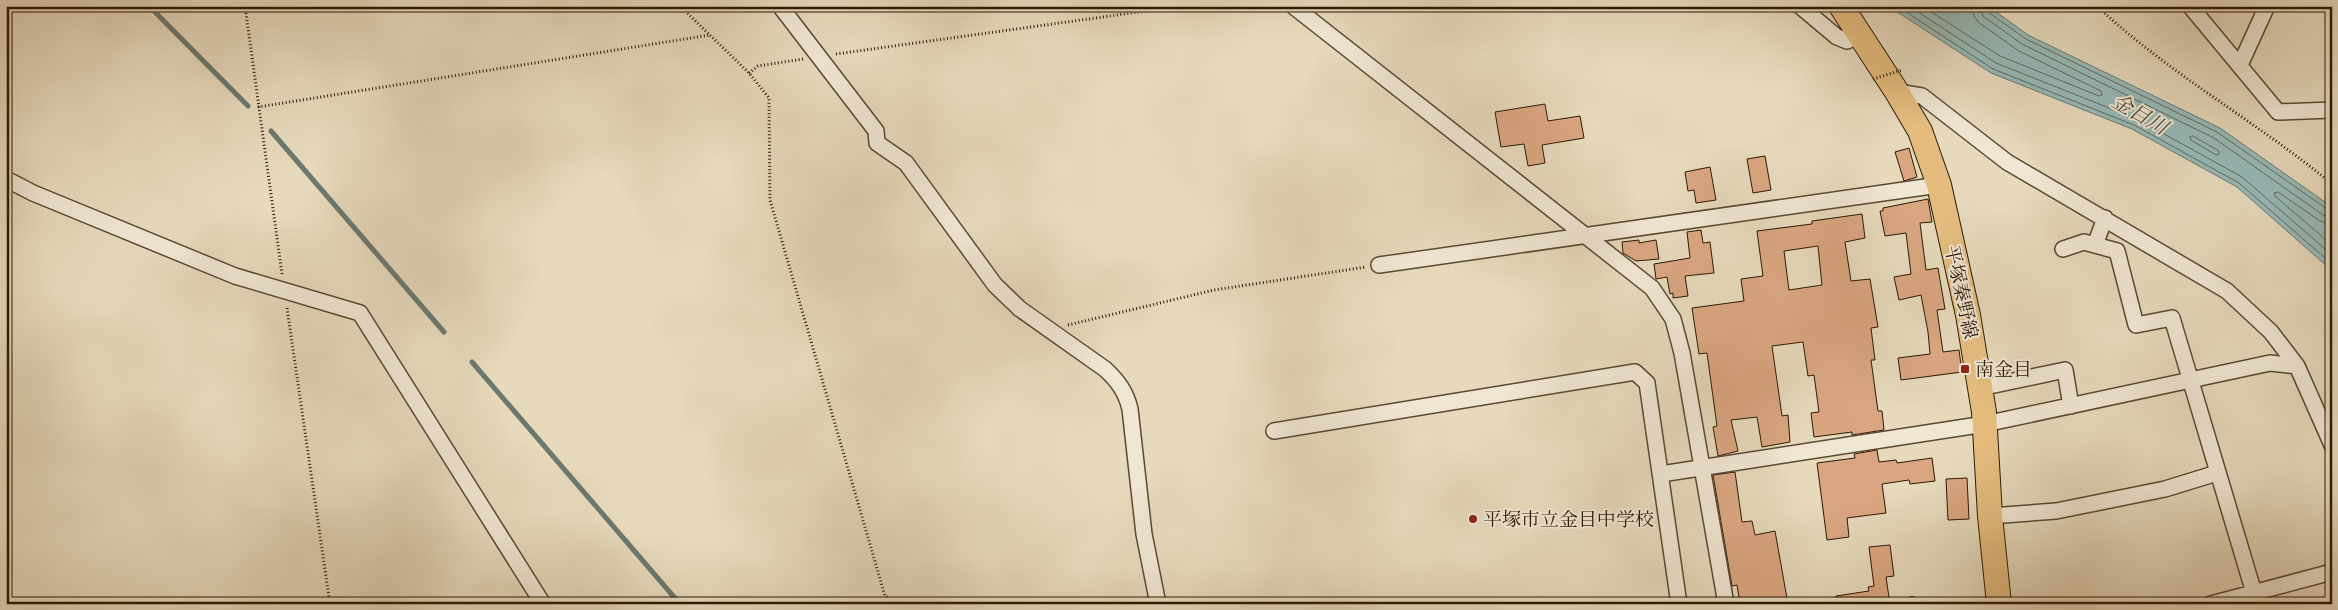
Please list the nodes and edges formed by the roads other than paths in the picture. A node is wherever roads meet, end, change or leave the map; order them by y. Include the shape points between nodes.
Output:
1 (780, 6) edge
2 (1293, 6) edge
3 (1800, 6) edge
4 (1841, 6) edge
5 (2190, 6) edge
6 (2267, 6) edge
7 (1859, 35) junction
8 (2240, 65) junction
9 (1900, 81) junction
10 (2332, 110) edge
11 (6, 179) edge
12 (1938, 185) junction
13 (2104, 218) junction
14 (1584, 235) junction
15 (2095, 245) junction
16 (2062, 249) dead end
17 (1378, 266) road end
18 (2297, 366) junction
19 (2189, 380) junction
20 (1980, 388) junction
21 (2071, 406) junction
22 (1985, 424) junction
23 (1274, 431) dead end
24 (2332, 445) edge
25 (1701, 469) junction
26 (2217, 473) junction
27 (1661, 474) junction
28 (1990, 516) junction
29 (2332, 572) edge
30 (2254, 593) junction
31 (543, 604) edge
32 (1158, 604) edge
33 (1679, 604) edge
34 (1726, 604) edge
35 (1999, 604) edge
36 (2211, 604) edge

1 - 32 street via 876,131 877,143 906,163 995,285 1020,309 1117,380 1127,396 1144,534
2 - 14 street
3 - 7 street via 1837,37 1847,41
4 - 7 main road, 平塚秦野線
5 - 8 street
6 - 8 street
7 - 9 main road, 平塚秦野線
8 - 10 street via 2278,112
9 - 12 main road, 平塚秦野線
9 - 13 street via 2007,162
11 - 31 street via 235,276 360,313
12 - 14 street
12 - 20 main road, 平塚秦野線 via 1968,315
13 - 15 street
13 - 18 street via 2227,292 2270,332
14 - 17 street
14 - 25 street via 1652,288 1673,319 1682,353
15 - 16 street via 2084,242
15 - 19 street via 2117,251 2136,325 2172,318
18 - 19 street via 2270,363
18 - 24 street
19 - 21 street
19 - 26 street
20 - 21 street via 2065,370
20 - 22 main road, 平塚秦野線
21 - 22 street
22 - 25 street
22 - 28 main road, 平塚秦野線
23 - 27 street via 1635,372 1647,383
25 - 27 street
25 - 34 street
26 - 28 street via 2164,489 2056,510
26 - 30 street
27 - 33 street
28 - 35 main road, 平塚秦野線
29 - 30 street
30 - 36 street

